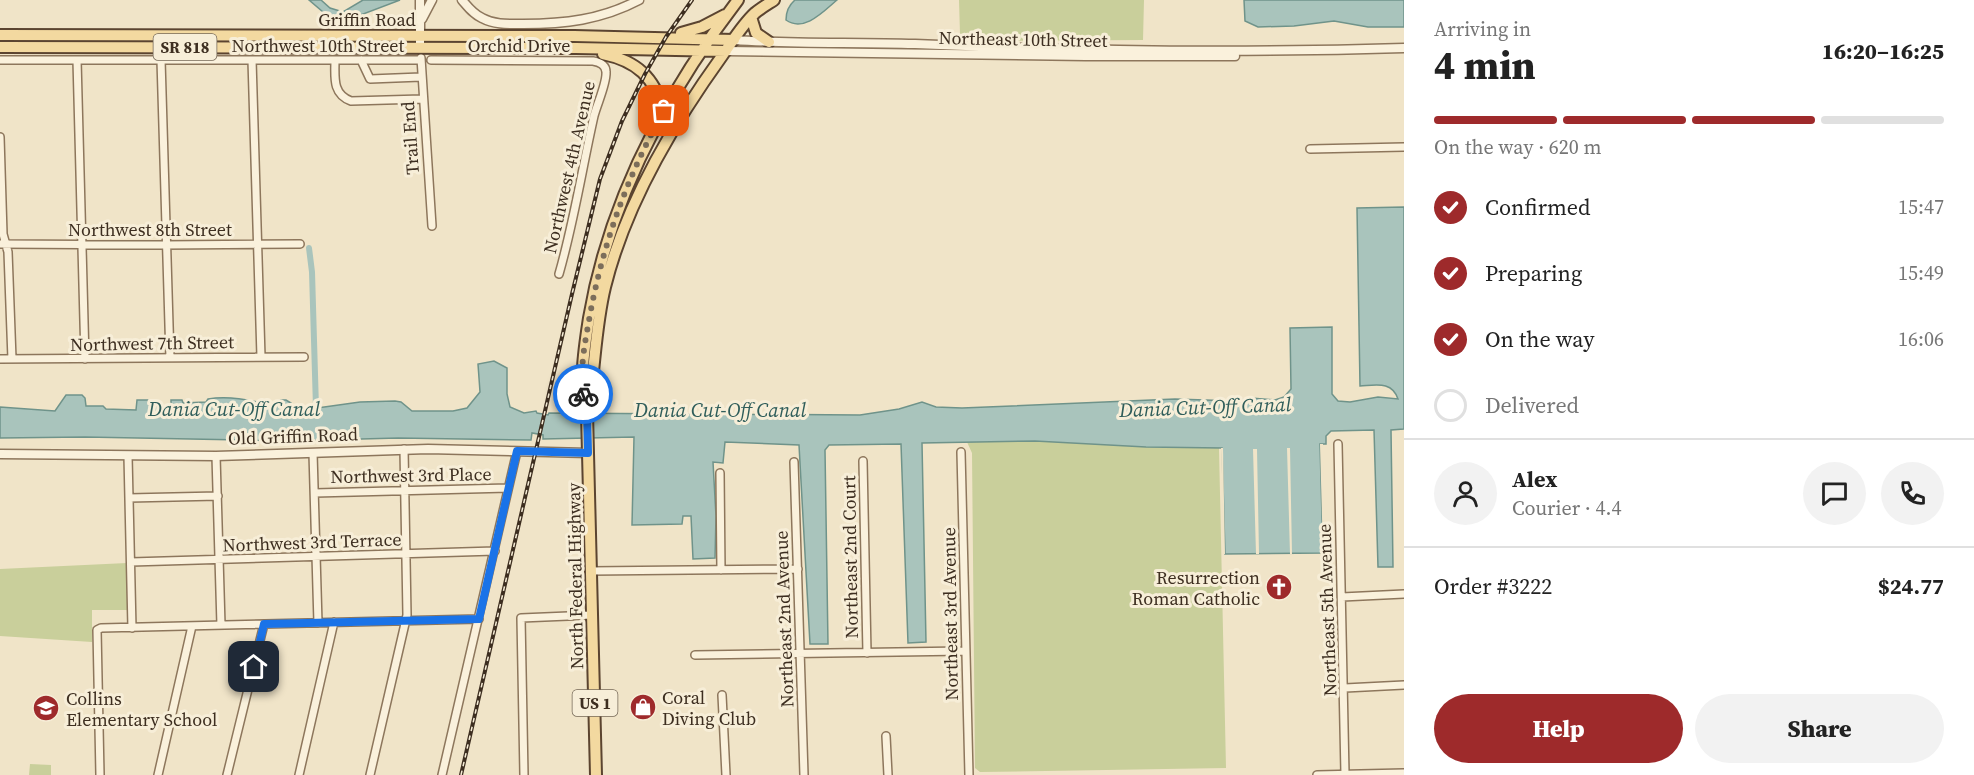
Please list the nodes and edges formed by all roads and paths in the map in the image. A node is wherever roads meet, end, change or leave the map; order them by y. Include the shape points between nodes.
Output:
1 (420, 0) edge
2 (432, 0) edge
3 (462, 0) edge
4 (639, 0) edge
5 (738, 0) edge
6 (766, 0) edge
7 (774, 0) edge
8 (727, 14) junction
9 (753, 15) junction
10 (421, 22) junction
11 (0, 35) edge
12 (420, 35) junction
13 (666, 37) junction
14 (710, 38) junction
15 (734, 40) junction
16 (769, 42) junction
17 (0, 47) edge
18 (420, 48) junction
19 (576, 48) junction
20 (1404, 48) edge
21 (702, 50) junction
22 (1150, 50) junction
23 (726, 51) junction
24 (1005, 51) junction
25 (1320, 51) junction
26 (1137, 56) junction
27 (0, 60) edge
28 (77, 60) junction
29 (162, 60) junction
30 (252, 60) junction
31 (335, 60) junction
32 (361, 60) junction
33 (421, 60) junction
34 (431, 60) dead end
35 (604, 66) joint
36 (421, 77) junction
37 (422, 99) junction
38 (664, 111) junction
39 (0, 137) edge
40 (1404, 147) edge
41 (1310, 149) dead end
42 (432, 226) dead end
43 (256, 243) junction
44 (606, 243) junction
45 (3, 244) edge
46 (81, 244) junction
47 (300, 244) dead end
48 (165, 245) junction
49 (616, 250) junction
50 (559, 274) dead end
51 (261, 357) junction
52 (304, 357) dead end
53 (170, 358) junction
54 (0, 359) edge
55 (12, 359) junction
56 (85, 359) junction
57 (587, 412) junction
58 (1338, 444) dead end
59 (588, 447) junction
60 (404, 449) junction
61 (517, 451) junction
62 (961, 452) dead end
63 (313, 453) junction
64 (0, 454) edge
65 (128, 456) junction
66 (216, 456) junction
67 (794, 462) dead end
68 (863, 462) dead end
69 (720, 473) dead end
70 (508, 488) junction
71 (404, 489) junction
72 (315, 493) junction
73 (218, 496) junction
74 (129, 498) junction
75 (495, 551) junction
76 (406, 554) junction
77 (316, 557) junction
78 (219, 560) junction
79 (131, 562) junction
80 (798, 569) junction
81 (721, 570) junction
82 (591, 571) junction
83 (1404, 594) edge
84 (1342, 597) junction
85 (592, 615) junction
86 (479, 619) junction
87 (406, 620) junction
88 (334, 622) junction
89 (318, 623) junction
90 (264, 624) junction
91 (221, 625) junction
92 (192, 626) junction
93 (132, 628) junction
94 (965, 651) junction
95 (867, 652) junction
96 (801, 654) junction
97 (694, 655) dead end
98 (1404, 685) edge
99 (1345, 688) junction
100 (722, 695) dead end
101 (886, 736) dead end
102 (1404, 773) edge
103 (1345, 774) edge
104 (100, 775) edge
105 (158, 775) edge
106 (227, 775) edge
107 (299, 775) edge
108 (370, 775) edge
109 (442, 775) edge
110 (524, 775) edge
111 (596, 775) edge
112 (726, 775) edge
113 (804, 775) edge
114 (888, 775) edge
115 (969, 775) edge
116 (1317, 775) edge

1 - 10 street
2 - 10 street
3 - 4 street via 480,17 508,24 586,20
5 - 8 main road, North Federal Highway / US 1
6 - 9 main road, North Federal Highway / US 1
7 - 9 main road
8 - 13 main road via 702,27
8 - 14 main road, North Federal Highway / US 1
9 - 15 main road, North Federal Highway / US 1
9 - 16 main road via 756,33
10 - 12 street
11 - 12 main road, Griffin Road / SR 818
12 - 13 main road, Griffin Road / SR 818
12 - 18 street
13 - 14 main road, Griffin Road / SR 818
14 - 15 main road, Griffin Road / SR 818
14 - 21 main road, North Federal Highway / US 1
15 - 16 street, Northeast 10th Street
15 - 23 main road, North Federal Highway / US 1
16 - 24 street, Northeast 10th Street
17 - 18 main road, Griffin Road / SR 818
18 - 19 main road, Griffin Road / SR 818
18 - 33 street, Trail End
19 - 21 main road, Griffin Road / SR 818
19 - 38 main road via 618,57 638,68 655,87
20 - 25 street, Northeast 10th Street
21 - 23 main road, Griffin Road / SR 818
21 - 38 main road, North Federal Highway / US 1
22 - 24 street, Northeast 10th Street
22 - 25 street, Northeast 10th Street
22 - 26 street
23 - 24 street, Northeast 10th Street
23 - 49 main road, North Federal Highway / US 1 via 668,141
24 - 26 street, Northeast 10th Street
25 - 26 street, Northeast 10th Street
27 - 28 street, Northwest 10th Street
28 - 29 street, Northwest 10th Street
28 - 46 street
29 - 30 street, Northwest 10th Street
29 - 48 street
30 - 31 street, Northwest 10th Street
30 - 43 street
31 - 32 street, Northwest 10th Street
31 - 37 street via 335,85 344,99
32 - 33 street, Northwest 10th Street
32 - 36 street via 370,79
33 - 36 street, Trail End
34 - 35 street, Orchid Drive via 593,61
35 - 50 street, Northwest 4th Avenue via 606,76
36 - 37 street, Trail End
37 - 42 street, Trail End
38 - 44 main road, North Federal Highway / US 1 via 623,194
39 - 45 street
40 - 41 street
43 - 47 street, Northwest 8th Street
43 - 48 street, Northwest 8th Street
43 - 51 street
44 - 49 street
44 - 57 main road, North Federal Highway / US 1 via 586,336 582,392
45 - 46 street, Northwest 8th Street
45 - 55 street via 8,252
46 - 48 street, Northwest 8th Street
46 - 56 street
48 - 53 street
49 - 57 main road, North Federal Highway / US 1 via 600,311
51 - 52 street, Northwest 7th Street
51 - 53 street, Northwest 7th Street
53 - 56 street, Northwest 7th Street
54 - 55 street, Northwest 7th Street
55 - 56 street, Northwest 7th Street
57 - 59 main road, North Federal Highway / US 1
58 - 84 street, Northeast 5th Avenue
59 - 61 street, Old Griffin Road
59 - 82 main road, North Federal Highway / US 1
60 - 61 street, Old Griffin Road
60 - 63 street, Old Griffin Road
60 - 71 street
61 - 70 street
62 - 94 street, Northeast 3rd Avenue
63 - 66 street, Old Griffin Road
63 - 72 street
64 - 65 street, Old Griffin Road
65 - 66 street, Old Griffin Road
65 - 74 street
66 - 73 street
67 - 80 street, Northeast 2nd Avenue
68 - 95 street, Northeast 2nd Court
69 - 81 street
70 - 71 street, Northwest 3rd Place
70 - 75 street
71 - 72 street, Northwest 3rd Place
71 - 76 street
72 - 77 street
73 - 74 street
73 - 78 street
74 - 79 street
75 - 76 street, Northwest 3rd Terrace
75 - 86 street
76 - 77 street, Northwest 3rd Terrace
76 - 87 street
77 - 78 street, Northwest 3rd Terrace
77 - 89 street
78 - 79 street, Northwest 3rd Terrace
78 - 91 street
79 - 93 street
80 - 81 street
80 - 96 street, Northeast 2nd Avenue
81 - 82 street
82 - 85 main road, North Federal Highway / US 1
83 - 84 street
84 - 99 street, Northeast 5th Avenue
85 - 110 street via 521,618
85 - 111 main road, North Federal Highway / US 1
86 - 87 street
86 - 109 street
87 - 88 street
87 - 108 street
88 - 89 street
88 - 107 street
89 - 90 street
90 - 91 street
90 - 106 street
91 - 92 street
92 - 93 street
92 - 105 street
93 - 104 street via 98,630
94 - 95 street
94 - 115 street, Northeast 3rd Avenue
95 - 96 street
96 - 97 street
96 - 113 street, Northeast 2nd Avenue
98 - 99 street
99 - 103 street, Northeast 5th Avenue
100 - 112 street
101 - 114 street
102 - 103 street
103 - 116 street

